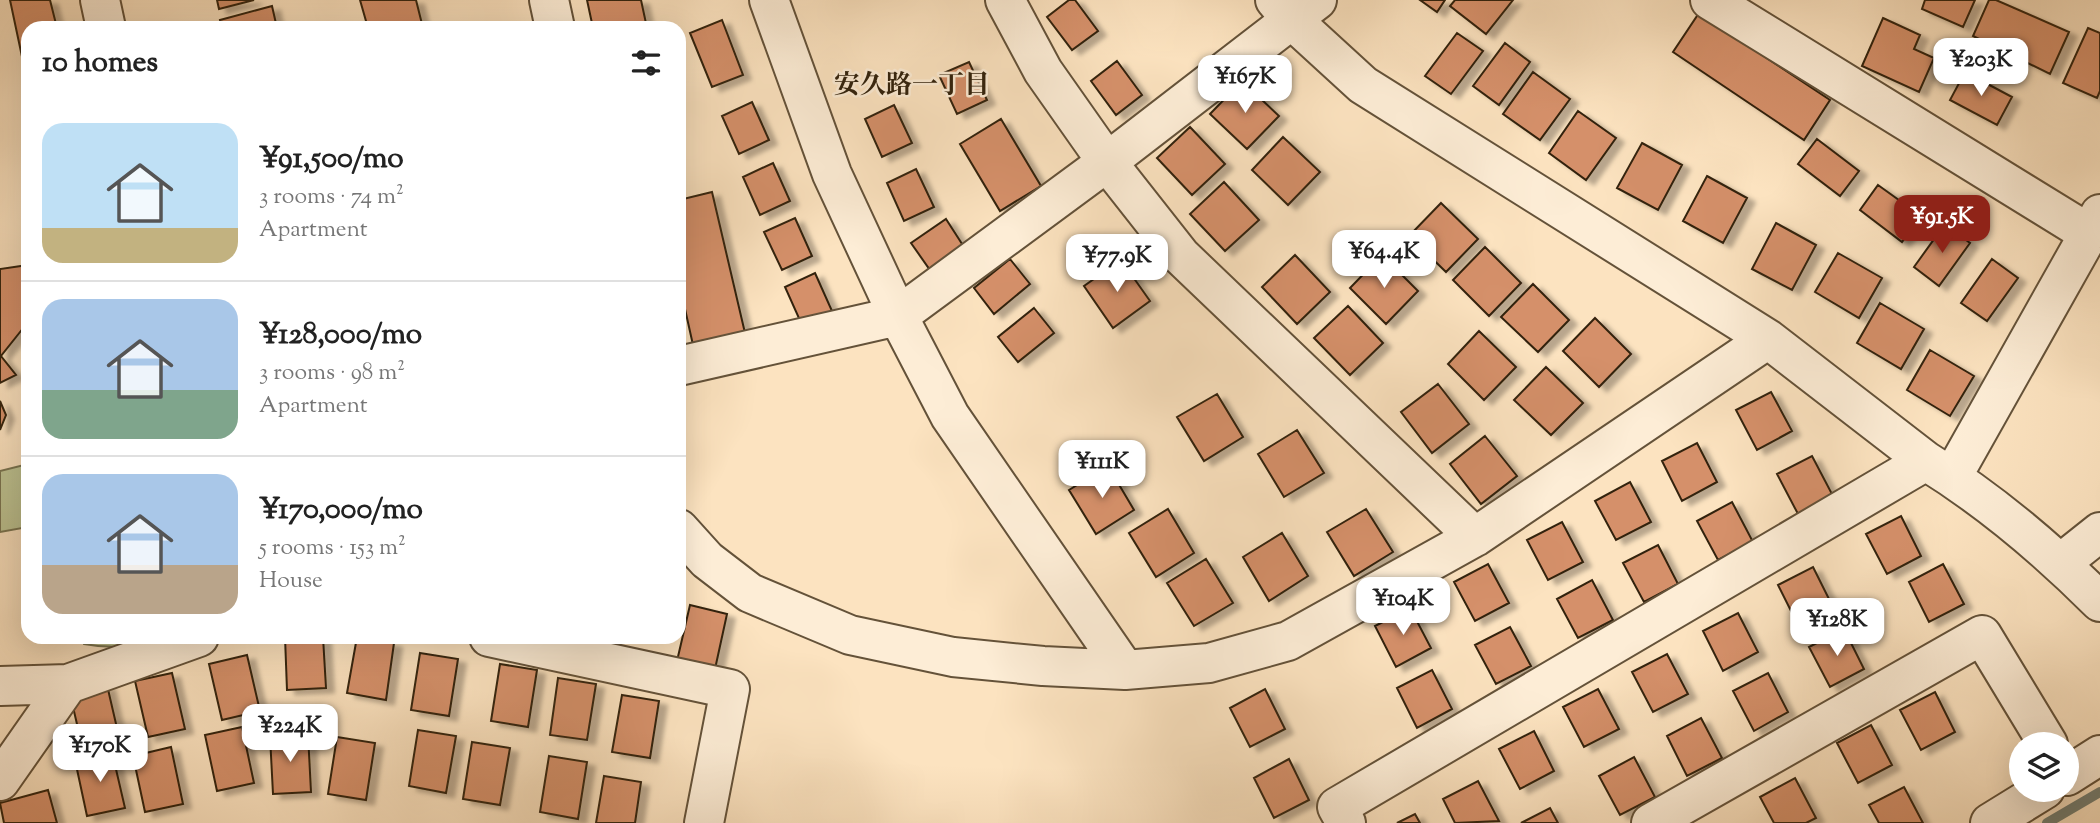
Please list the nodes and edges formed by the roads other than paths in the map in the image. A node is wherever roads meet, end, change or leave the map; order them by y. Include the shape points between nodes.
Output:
1 (100, 0) edge
2 (549, 0) edge
3 (769, 0) edge
4 (1005, 0) edge
5 (1710, 0) edge
6 (1295, 7) edge
7 (104, 21) edge
8 (554, 21) edge
9 (1107, 162) junction
10 (2094, 224) edge
11 (898, 316) junction
12 (1768, 340) junction
13 (686, 364) edge
14 (1939, 469) junction
15 (2100, 532) edge
16 (1475, 537) junction
17 (693, 560) edge
18 (2061, 563) junction
19 (2100, 601) edge
20 (179, 644) edge
21 (521, 644) edge
22 (1125, 670) junction
23 (68, 684) junction
24 (0, 686) edge
25 (2041, 732) edge
26 (2100, 755) edge
27 (2079, 768) edge
28 (0, 781) edge
29 (2024, 802) edge
30 (704, 823) edge
31 (1346, 823) edge
32 (1651, 823) edge
33 (1990, 823) edge

1 - 7 street
2 - 8 street
3 - 11 street via 832,174
4 - 9 street via 1043,71
5 - 10 street
6 - 9 street
6 - 12 street via 1363,85
9 - 11 street
9 - 16 street via 1181,256
10 - 14 street
11 - 13 street
11 - 22 street via 950,416
12 - 14 street
12 - 16 street
14 - 18 street
14 - 31 street via 1337,807
15 - 18 street
16 - 22 street via 1288,641 1209,663
17 - 22 street via 750,593 850,635 953,657
18 - 19 street
20 - 23 street
21 - 30 street via 730,690
23 - 24 street
23 - 28 street
25 - 32 street via 1982,635
26 - 27 street
29 - 33 street

